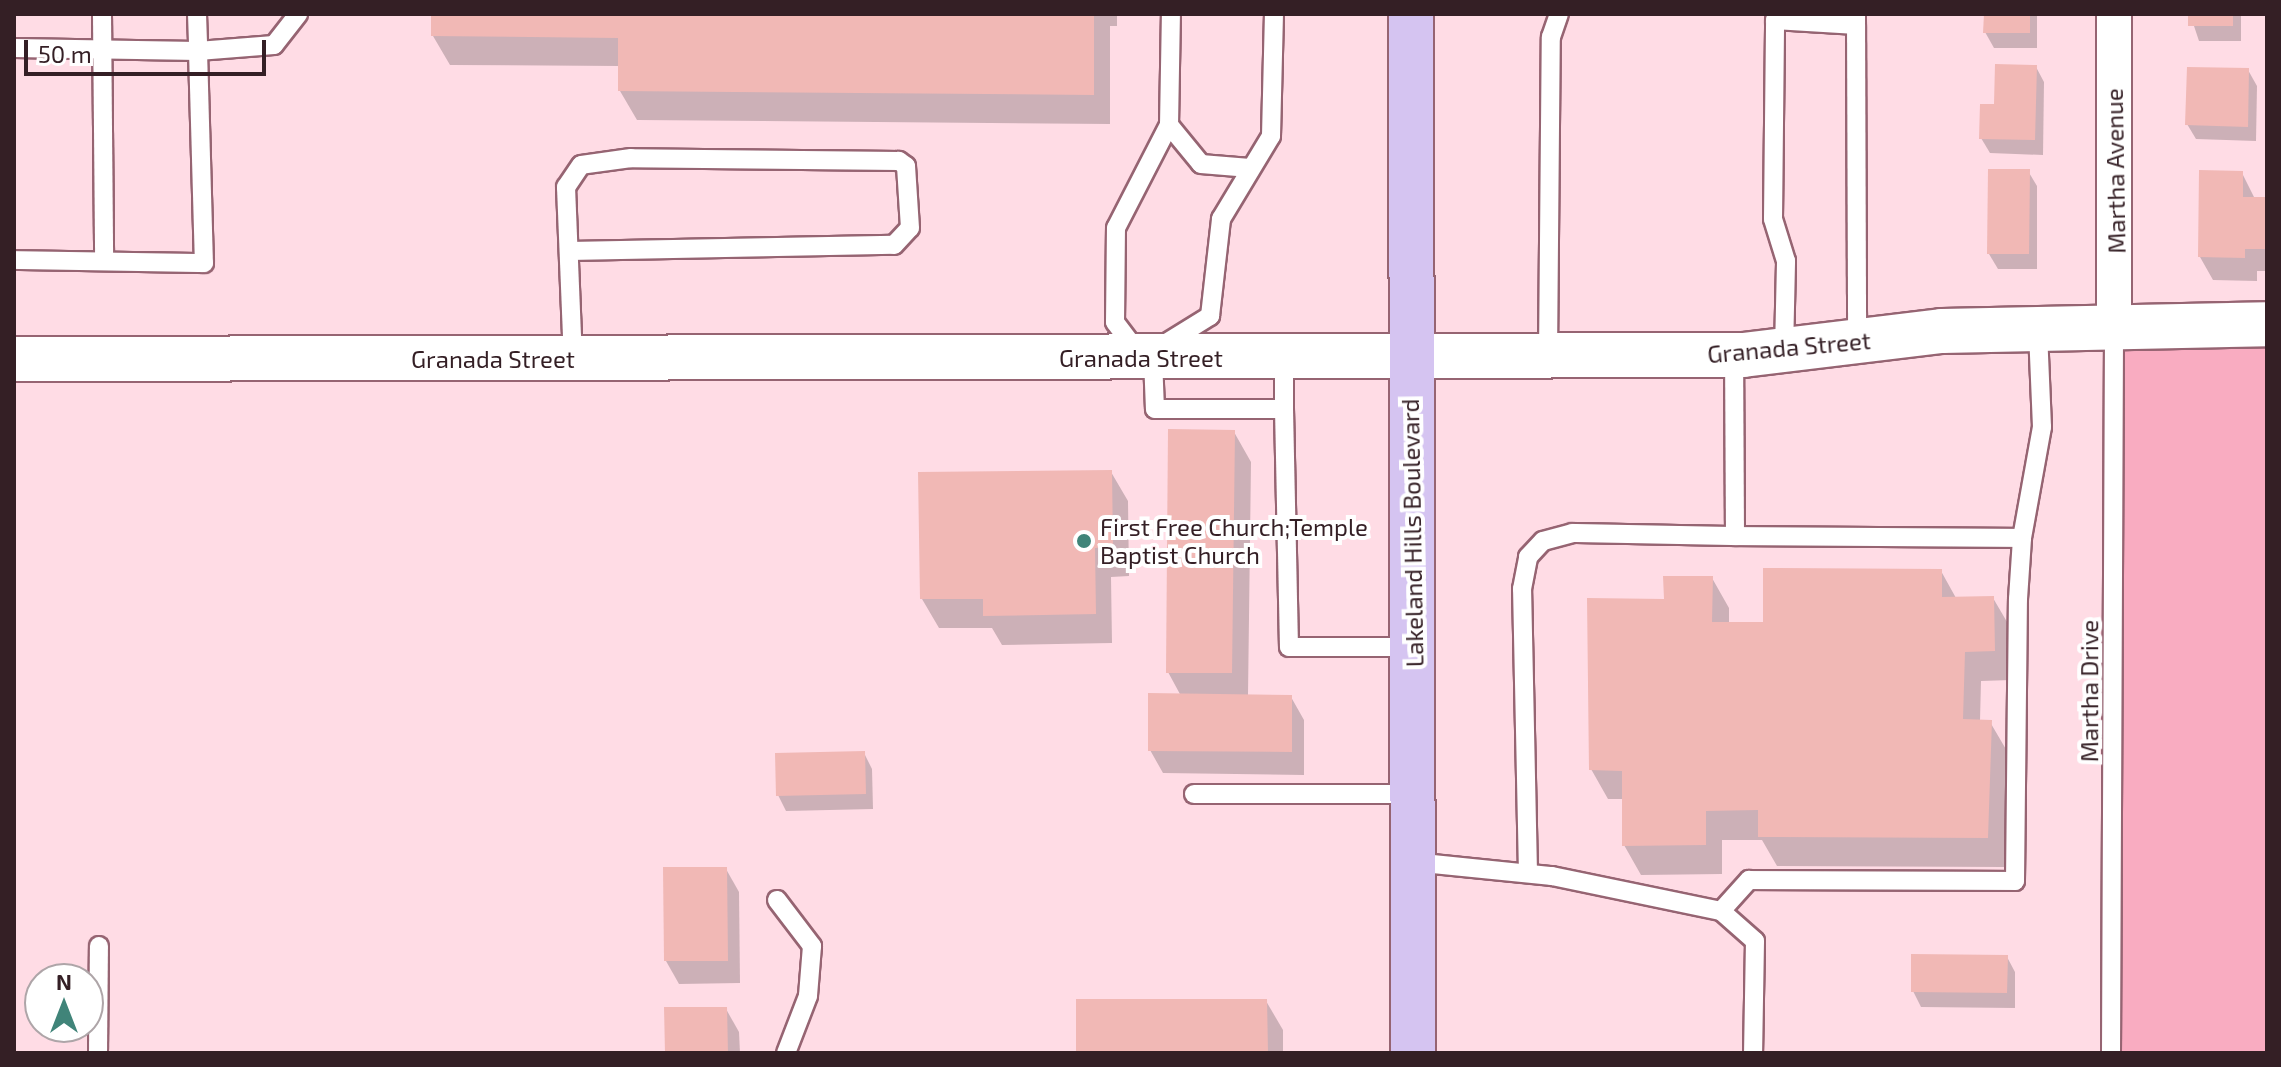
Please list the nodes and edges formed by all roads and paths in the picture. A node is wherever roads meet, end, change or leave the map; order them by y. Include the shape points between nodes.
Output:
1 (102, 14) edge
2 (197, 14) edge
3 (298, 14) edge
4 (1171, 14) edge
5 (1274, 14) edge
6 (1411, 14) edge
7 (1559, 14) edge
8 (2114, 14) edge
9 (1775, 17) edge
10 (1856, 20) edge
11 (14, 48) edge
12 (103, 49) junction
13 (198, 51) junction
14 (1169, 125) junction
15 (1250, 168) junction
16 (569, 251) junction
17 (14, 260) edge
18 (104, 261) junction
19 (2267, 324) edge
20 (2114, 329) junction
21 (2038, 330) junction
22 (1857, 343) junction
23 (1784, 351) junction
24 (1734, 355) junction
25 (1548, 356) junction
26 (1284, 357) junction
27 (1410, 357) junction
28 (1148, 358) junction
29 (14, 359) edge
30 (573, 359) junction
31 (1284, 409) junction
32 (1735, 536) junction
33 (2022, 538) junction
34 (1413, 647) junction
35 (1194, 794) dead end
36 (1413, 794) junction
37 (1413, 862) junction
38 (1528, 873) junction
39 (777, 900) dead end
40 (1721, 911) junction
41 (99, 946) dead end
42 (98, 1053) edge
43 (786, 1053) edge
44 (1413, 1053) edge
45 (1753, 1053) edge
46 (2111, 1053) edge

1 - 12 lane
2 - 13 lane
3 - 13 lane via 274,45
4 - 14 lane
5 - 15 lane via 1271,136
6 - 27 main road, Lakeland Hills Boulevard
7 - 25 lane via 1551,37
8 - 20 street, Martha Avenue
9 - 10 lane
9 - 23 lane via 1773,219 1786,261
10 - 22 lane
11 - 12 lane
12 - 13 lane
12 - 18 lane
13 - 18 lane via 204,263
14 - 15 lane via 1201,164
14 - 28 lane via 1116,228 1115,322
15 - 28 lane via 1221,219 1210,316
16 - 16 lane via 566,187 581,165 631,158 899,161 906,166 910,228 894,245
16 - 30 lane
17 - 18 lane
19 - 20 street, Granada Street
20 - 21 street, Granada Street
20 - 46 lane, Martha Drive
21 - 22 street, Granada Street via 1942,331
21 - 33 lane via 2042,427
22 - 23 street, Granada Street
23 - 24 street, Granada Street
24 - 25 street, Granada Street
24 - 32 lane
25 - 27 street, Granada Street
26 - 27 street, Granada Street
26 - 28 street, Granada Street
26 - 31 lane
27 - 34 main road, Lakeland Hills Boulevard
28 - 30 street, Granada Street
28 - 31 lane via 1155,409
29 - 30 street, Granada Street
31 - 34 lane via 1289,647
32 - 33 lane
32 - 38 lane via 1572,533 1543,541 1528,557 1522,589
33 - 40 lane via 2015,881 1749,880
34 - 36 main road, Lakeland Hills Boulevard
35 - 36 lane
36 - 37 main road, Lakeland Hills Boulevard
37 - 38 lane
37 - 44 main road, Lakeland Hills Boulevard
38 - 40 lane
39 - 43 lane via 812,946 808,996
40 - 45 lane via 1755,941
41 - 42 lane

